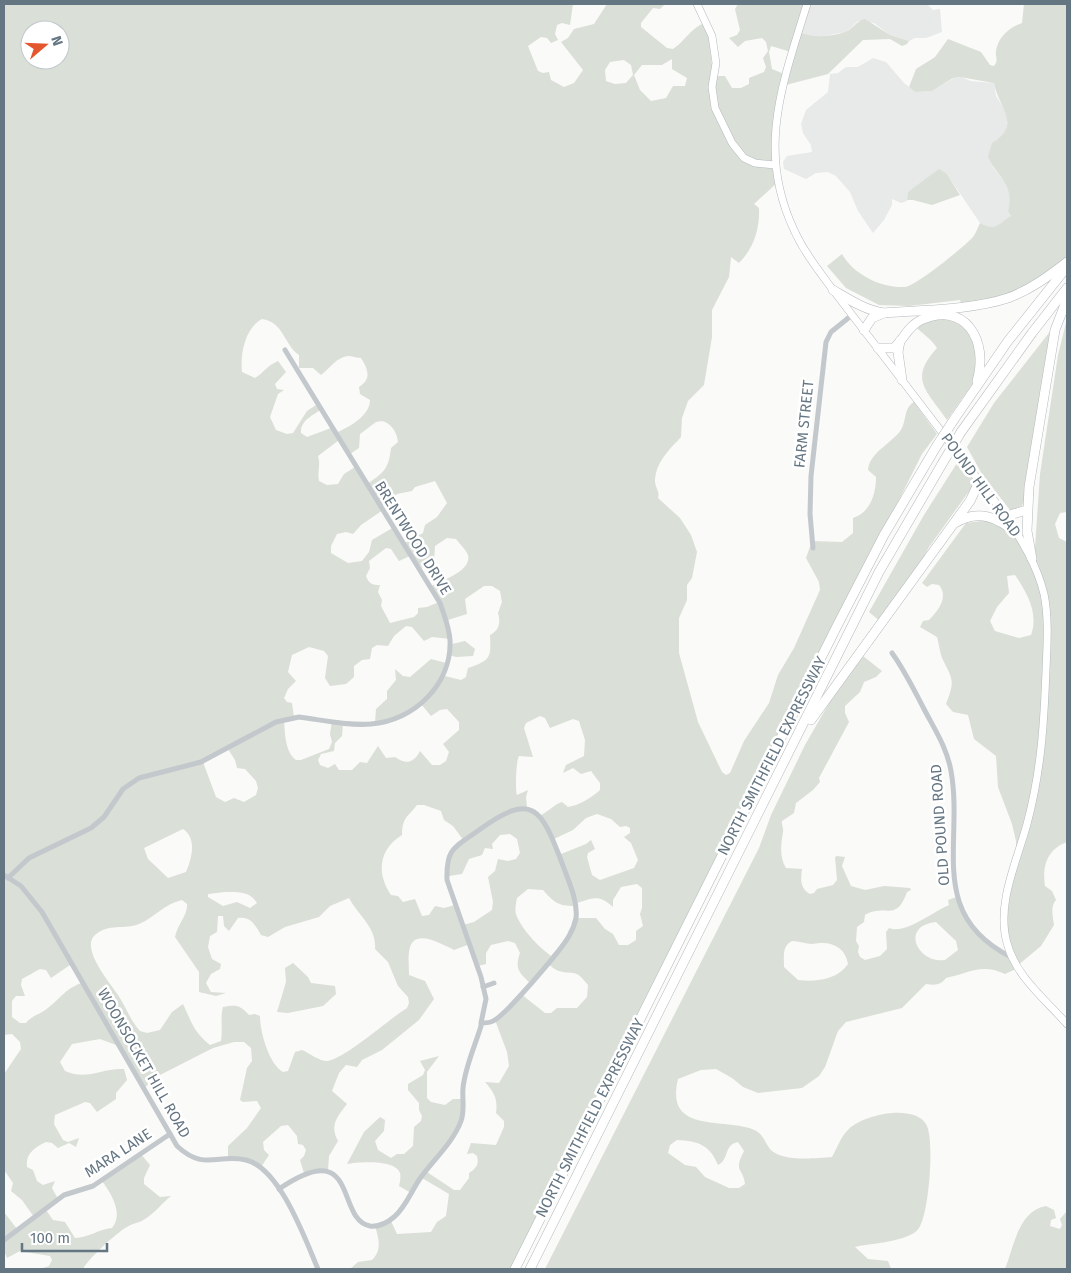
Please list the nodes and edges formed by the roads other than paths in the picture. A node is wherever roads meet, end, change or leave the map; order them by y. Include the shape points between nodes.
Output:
1 (697, 4) edge
2 (807, 4) edge
3 (775, 165) junction
4 (1067, 262) edge
5 (1067, 266) edge
6 (1067, 288) edge
7 (834, 290) junction
8 (1067, 299) edge
9 (884, 312) junction
10 (852, 315) junction
11 (864, 330) junction
12 (900, 341) junction
13 (878, 348) junction
14 (285, 350) dead end
15 (902, 380) junction
16 (976, 386) junction
17 (979, 482) junction
18 (1027, 510) junction
19 (1006, 516) junction
20 (952, 525) junction
21 (1018, 534) junction
22 (812, 548) dead end
23 (1032, 559) junction
24 (892, 653) dead end
25 (798, 736) junction
26 (6, 877) edge
27 (1011, 957) junction
28 (494, 983) dead end
29 (483, 987) junction
30 (482, 1023) junction
31 (1067, 1024) edge
32 (170, 1134) junction
33 (279, 1189) junction
34 (4, 1240) edge
35 (318, 1269) edge
36 (515, 1269) edge
37 (530, 1269) edge

1 - 3 street via 712,36 716,63 712,87 715,108 732,143 744,158
2 - 3 street, POUND HILL ROAD via 778,99
3 - 7 street, POUND HILL ROAD via 794,230
4 - 9 highway via 1040,282 1007,298 964,306
5 - 16 highway, NORTH SMITHFIELD EXPRESSWAY
6 - 25 highway, NORTH SMITHFIELD EXPRESSWAY, bridge via 961,432 880,572
7 - 9 highway via 855,304
7 - 10 street, POUND HILL ROAD
8 - 18 highway via 1055,330
9 - 11 highway via 872,318
10 - 11 street, POUND HILL ROAD
10 - 22 street, FARM STREET via 831,332 826,342 811,476
11 - 13 street, POUND HILL ROAD
12 - 13 highway via 890,349
12 - 15 highway via 898,352
12 - 16 highway via 920,320 930,317 944,315 964,322 973,331 981,348
13 - 15 street, POUND HILL ROAD
14 - 26 street, BRENTWOOD DRIVE via 440,603 450,641 443,676 423,703 408,714 391,720 371,724 299,717 282,721 201,762 139,778 123,789 104,817 91,828 29,858
15 - 17 street, POUND HILL ROAD
16 - 36 highway, NORTH SMITHFIELD EXPRESSWAY, bridge via 936,446 884,535
17 - 19 street, POUND HILL ROAD
17 - 20 highway via 976,492
18 - 19 highway
18 - 23 highway
19 - 21 street, POUND HILL ROAD
20 - 21 highway via 969,517 990,516
20 - 25 highway
21 - 23 street, POUND HILL ROAD
23 - 27 street, POUND HILL ROAD via 1044,596 1047,624 1042,754 1035,795 1007,895 1004,920
24 - 27 street, OLD POUND ROAD via 938,732 947,754 953,795 953,866 965,913 982,938
25 - 37 highway, NORTH SMITHFIELD EXPRESSWAY
26 - 32 street, WOONSOCKET HILL ROAD via 21,886 42,912
27 - 31 street, POUND HILL ROAD via 1022,976
28 - 29 street
29 - 30 street via 486,999
29 - 30 street via 447,880 449,853 504,813 518,808 530,809 550,830 575,904 576,919 569,936 506,1010 492,1022
30 - 33 street via 463,1088 461,1122 396,1216 378,1226 368,1226 360,1221 340,1181 323,1170 312,1171
32 - 33 street, WOONSOCKET HILL ROAD via 177,1146 193,1158 252,1162 264,1169
32 - 34 street, MARA LANE via 93,1186 64,1195
33 - 35 street, WOONSOCKET HILL ROAD

